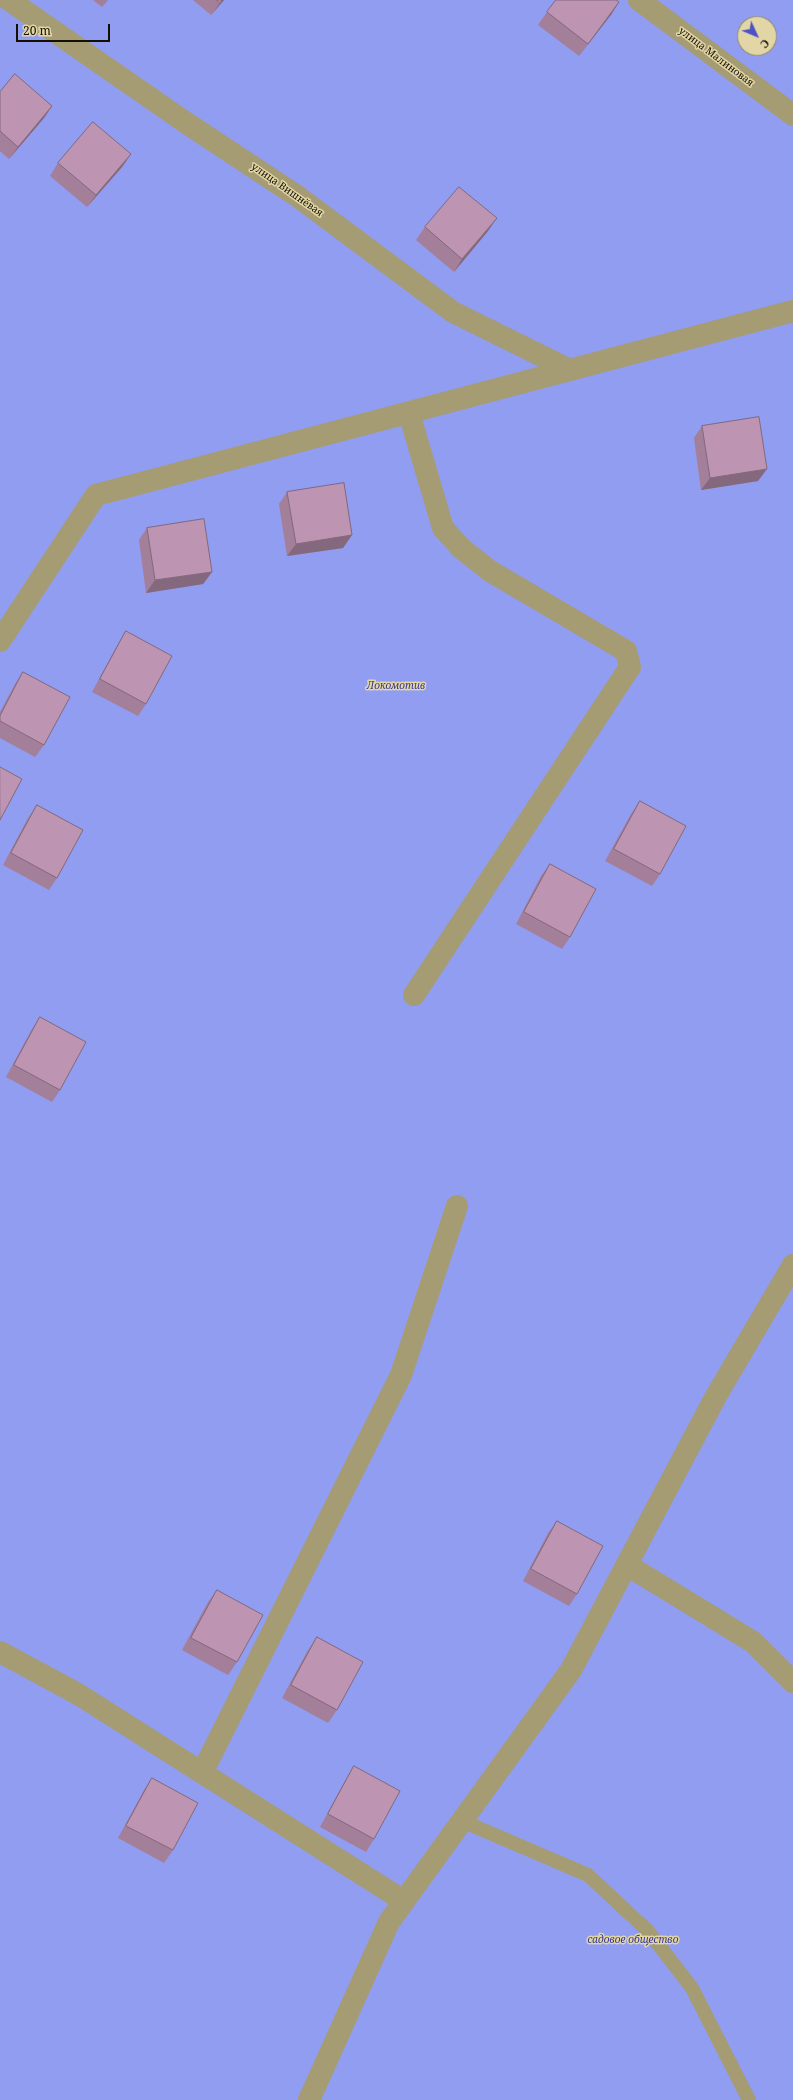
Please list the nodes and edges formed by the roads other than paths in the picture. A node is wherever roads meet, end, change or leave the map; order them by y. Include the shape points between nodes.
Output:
1 (9, 0) edge
2 (639, 0) edge
3 (793, 115) edge
4 (793, 311) edge
5 (570, 370) junction
6 (409, 412) junction
7 (0, 641) edge
8 (414, 995) dead end
9 (457, 1206) dead end
10 (793, 1265) edge
11 (627, 1565) junction
12 (0, 1652) edge
13 (793, 1682) edge
14 (202, 1773) junction
15 (462, 1822) junction
16 (404, 1901) junction
17 (309, 2100) edge
18 (749, 2100) edge

1 - 5 street, улица Вишнёвая via 297,196 453,312
2 - 3 street, улица Малиновая
4 - 5 street
5 - 6 street
6 - 7 street via 96,495
6 - 8 street via 443,528 461,548 490,571 626,651 630,667
9 - 14 street via 400,1376
10 - 11 street via 716,1396
11 - 13 street via 752,1642
11 - 15 street via 571,1670
12 - 14 street via 78,1694
14 - 16 street
15 - 16 street
15 - 18 lane via 588,1875 648,1931 692,1988 742,2091
16 - 17 street via 389,1922

